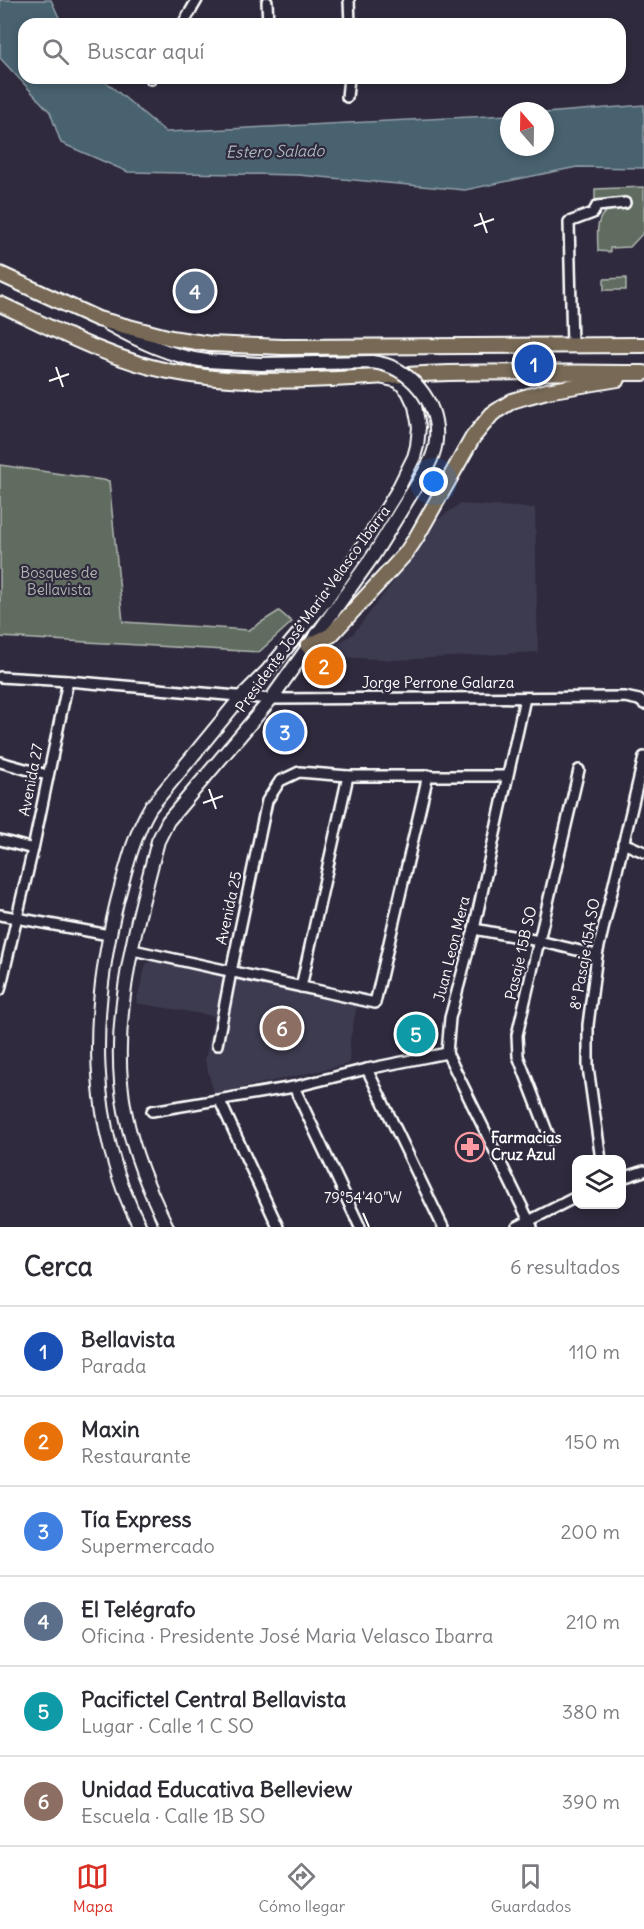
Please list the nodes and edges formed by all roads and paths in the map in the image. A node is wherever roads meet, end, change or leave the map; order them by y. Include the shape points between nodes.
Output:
1 (197, 0) edge
2 (349, 0) edge
3 (267, 2) dead end
4 (186, 18) edge
5 (268, 18) edge
6 (350, 18) edge
7 (347, 84) edge
8 (346, 97) dead end
9 (625, 203) dead end
10 (0, 274) edge
11 (0, 304) edge
12 (98, 319) junction
13 (644, 345) edge
14 (572, 346) junction
15 (644, 373) edge
16 (374, 378) junction
17 (308, 646) junction
18 (0, 677) edge
19 (68, 681) junction
20 (241, 697) junction
21 (525, 698) junction
22 (271, 699) junction
23 (644, 705) edge
24 (644, 757) edge
25 (0, 762) edge
26 (579, 771) dead end
27 (47, 775) junction
28 (428, 775) junction
29 (348, 776) junction
30 (506, 776) junction
31 (0, 840) edge
32 (622, 843) junction
33 (33, 849) junction
34 (644, 852) edge
35 (0, 915) edge
36 (16, 918) junction
37 (474, 929) junction
38 (109, 935) junction
39 (539, 941) junction
40 (133, 951) junction
41 (597, 955) junction
42 (231, 972) junction
43 (301, 987) junction
44 (0, 990) edge
45 (217, 1045) dead end
46 (447, 1053) junction
47 (368, 1069) junction
48 (294, 1088) junction
49 (220, 1101) junction
50 (152, 1111) dead end
51 (550, 1140) dead end
52 (600, 1155) edge
53 (644, 1171) edge
54 (626, 1176) edge
55 (572, 1199) edge
56 (531, 1224) edge
57 (140, 1227) edge
58 (167, 1227) edge
59 (278, 1227) edge
60 (360, 1227) edge
61 (443, 1227) edge
62 (517, 1227) edge

1 - 4 street
2 - 6 street
3 - 5 street
7 - 8 street
9 - 14 street via 597,206 593,213 569,222
10 - 12 main road
11 - 16 main road via 100,350 167,371 233,380
12 - 14 main road via 171,338 241,347
12 - 17 main road, Presidente José Maria Velasco Ibarra, bridge via 169,353 207,361 383,363 402,371 424,395 435,422 435,447 422,478 373,556
13 - 14 main road
15 - 16 main road via 448,373
15 - 17 main road via 536,394 492,414 473,437 406,553 331,635
16 - 20 main road, Presidente José Maria Velasco Ibarra via 398,381 412,397 418,436 409,470 368,540 323,604
17 - 22 main road, Presidente José Maria Velasco Ibarra
18 - 19 street, Jorge Perrone Galarza
19 - 20 street, Jorge Perrone Galarza
19 - 27 street, Avenida 27
20 - 22 street, Jorge Perrone Galarza
20 - 38 main road, Presidente José Maria Velasco Ibarra via 150,808 127,864
21 - 22 street, Jorge Perrone Galarza
21 - 23 street, Jorge Perrone Galarza via 625,697
21 - 30 street, Juan Leon Mera
22 - 40 main road, Presidente José Maria Velasco Ibarra via 168,821 158,841
24 - 32 street, 8º Pasaje 15A SO
25 - 27 street
26 - 39 street, Pasaje 15B SO
27 - 33 street, Avenida 27
28 - 29 street
28 - 30 street
28 - 43 street via 375,1003
29 - 42 street, Avenida 25 via 299,772 289,775 267,801
29 - 43 street
30 - 37 street, Juan Leon Mera
31 - 33 street
32 - 34 street
32 - 41 street, 8º Pasaje 15A SO
33 - 36 street, Avenida 27
35 - 36 street
36 - 38 street
36 - 44 street, Avenida 27
37 - 39 street
37 - 46 street, Juan Leon Mera via 450,1018
38 - 57 main road, Presidente José Maria Velasco Ibarra via 97,1047 100,1105 119,1179
39 - 41 street
39 - 51 street, Pasaje 15B SO via 518,1035 518,1056
40 - 42 street
40 - 58 main road, Presidente José Maria Velasco Ibarra via 121,1036 122,1092 140,1168
41 - 52 street, 8º Pasaje 15A SO via 588,1025 588,1067
42 - 43 street
42 - 45 street, Avenida 25
46 - 47 street
46 - 56 street
47 - 48 street
47 - 61 street
48 - 49 street
48 - 60 street
49 - 50 street
49 - 59 street
53 - 54 street
55 - 56 street
56 - 62 street

